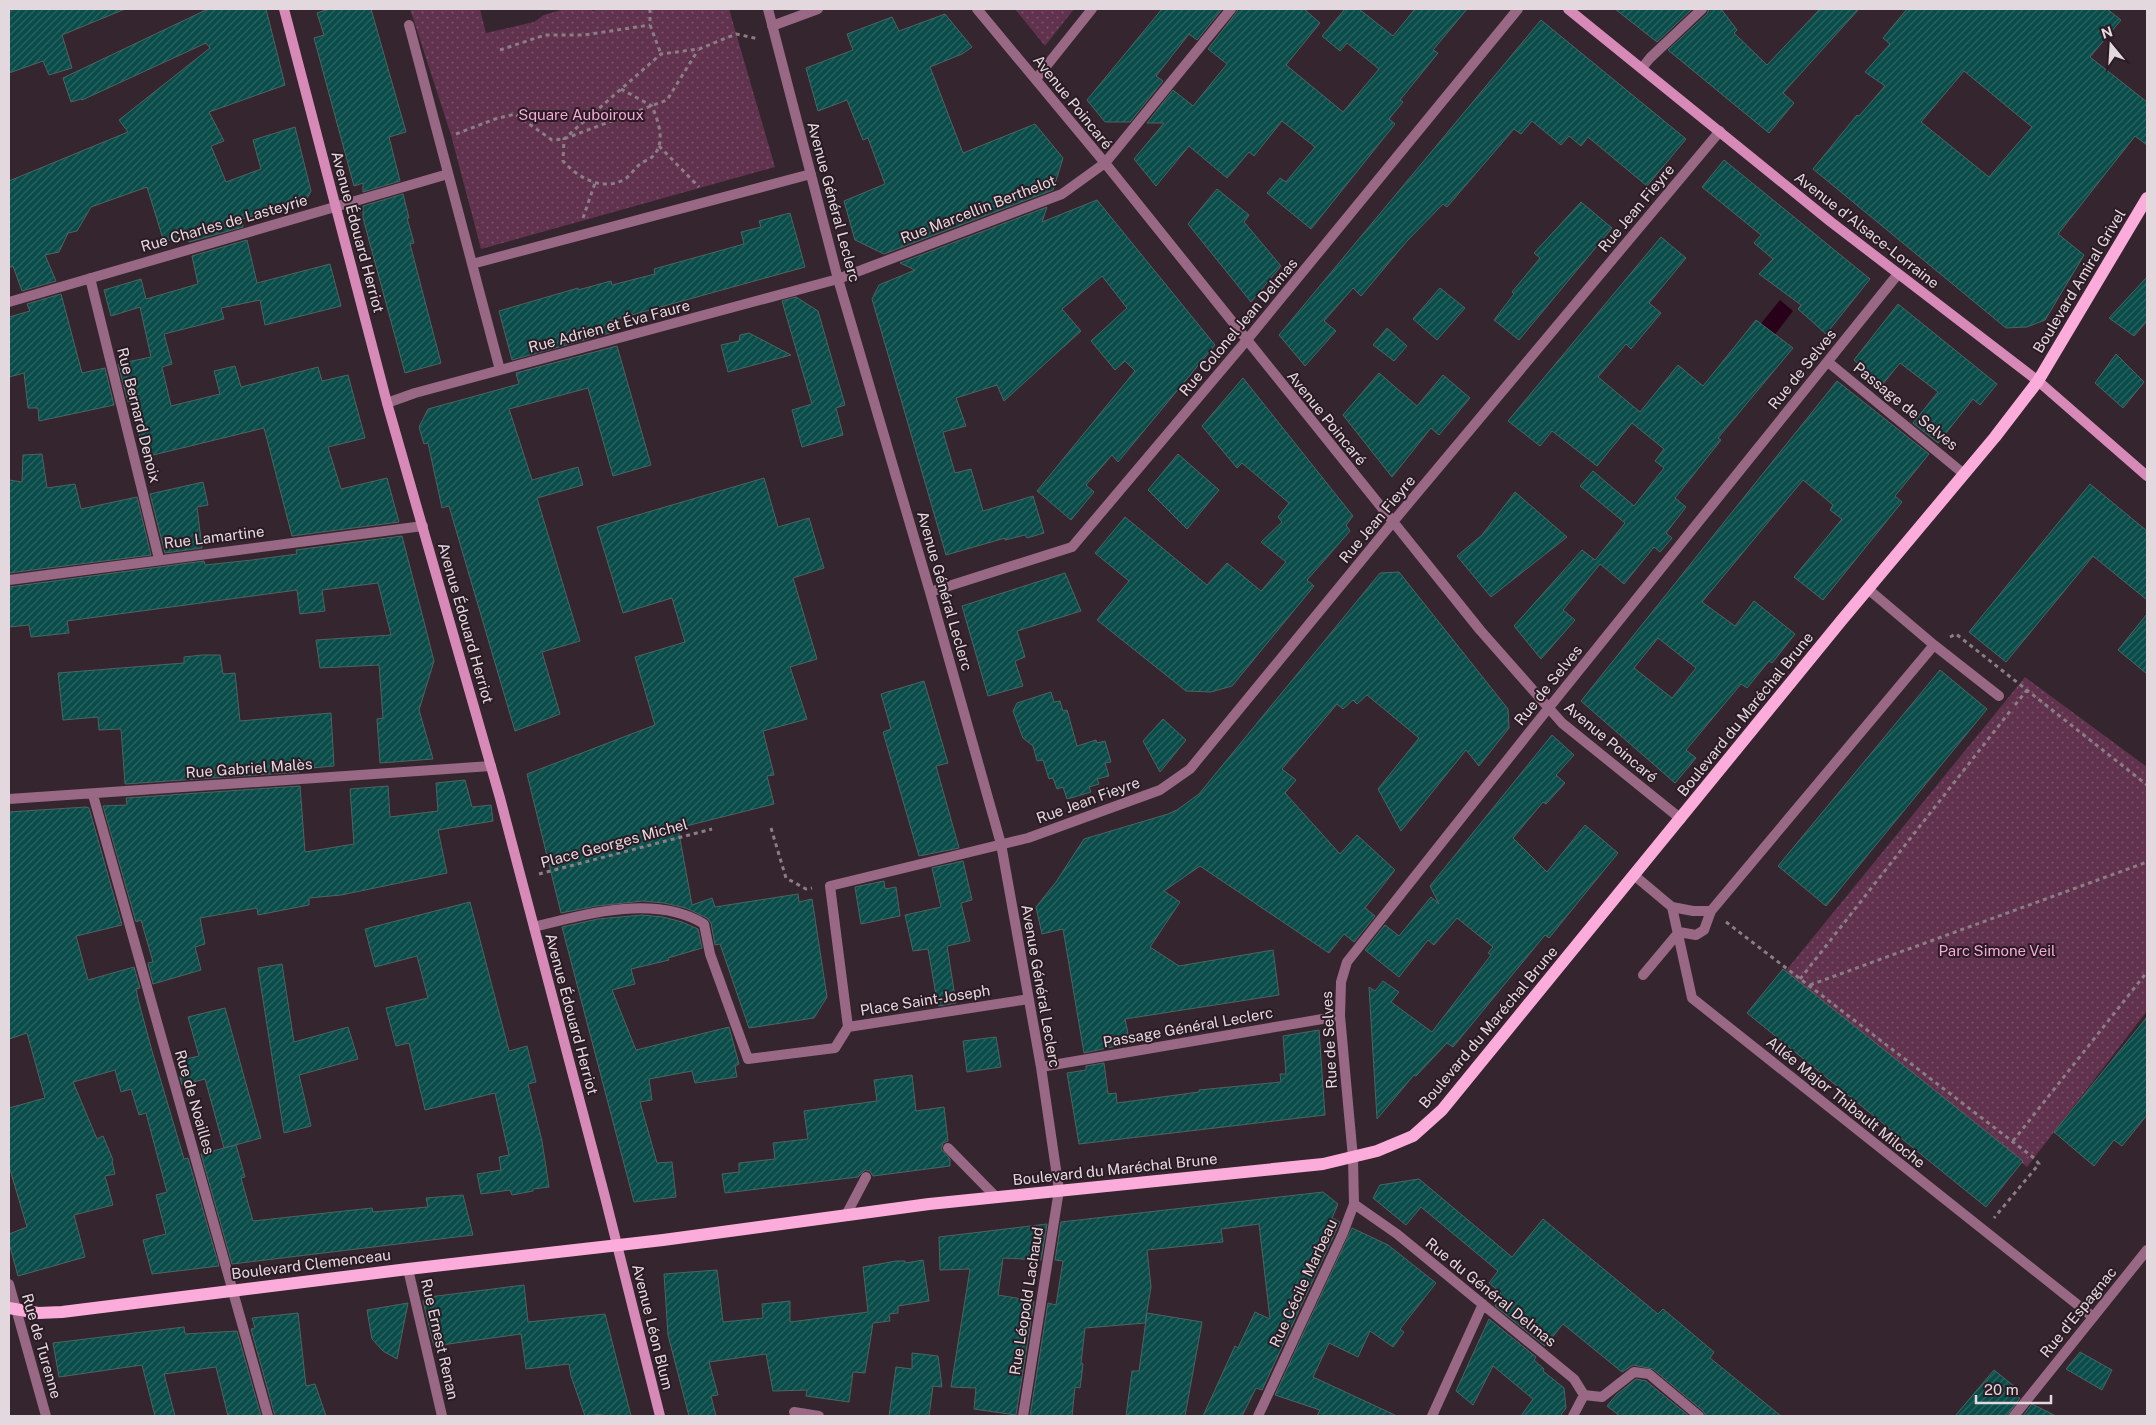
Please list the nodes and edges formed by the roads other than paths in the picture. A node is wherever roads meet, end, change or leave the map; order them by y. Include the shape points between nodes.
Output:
1 (284, 9) edge
2 (768, 9) edge
3 (818, 9) edge
4 (977, 9) edge
5 (1092, 9) edge
6 (1231, 9) edge
7 (1518, 9) edge
8 (1568, 9) edge
9 (1702, 9) edge
10 (409, 25) dead end
11 (772, 26) junction
12 (1642, 68) junction
13 (1036, 79) junction
14 (1720, 132) junction
15 (1105, 163) junction
16 (448, 174) junction
17 (811, 174) junction
18 (2147, 198) edge
19 (337, 206) junction
20 (472, 264) junction
21 (1898, 274) junction
22 (90, 278) junction
23 (838, 279) junction
24 (9, 302) edge
25 (1246, 341) junction
26 (1828, 362) junction
27 (500, 370) junction
28 (2038, 381) junction
29 (387, 403) junction
30 (1964, 474) junction
31 (2147, 476) edge
32 (1392, 523) junction
33 (423, 526) junction
34 (159, 560) junction
35 (9, 580) edge
36 (1868, 589) junction
37 (930, 592) junction
38 (1934, 645) junction
39 (1999, 696) dead end
40 (1549, 708) junction
41 (491, 766) junction
42 (93, 795) junction
43 (9, 799) edge
44 (1681, 819) junction
45 (1001, 844) junction
46 (1635, 876) junction
47 (1672, 907) junction
48 (1711, 911) junction
49 (534, 927) junction
50 (1679, 932) junction
51 (1643, 975) dead end
52 (1028, 999) junction
53 (1340, 1016) junction
54 (848, 1027) junction
55 (1041, 1067) junction
56 (948, 1148) dead end
57 (1353, 1158) junction
58 (866, 1177) dead end
59 (1059, 1190) junction
60 (996, 1197) junction
61 (1354, 1204) junction
62 (846, 1215) junction
63 (617, 1245) junction
64 (2147, 1250) edge
65 (408, 1268) junction
66 (9, 1284) edge
67 (232, 1291) junction
68 (1483, 1304) junction
69 (13, 1309) edge
70 (2093, 1318) junction
71 (1584, 1395) junction
72 (794, 1412) dead end
73 (46, 1416) edge
74 (268, 1416) edge
75 (442, 1416) edge
76 (660, 1416) edge
77 (819, 1416) edge
78 (1023, 1416) edge
79 (1258, 1416) edge
80 (1432, 1416) edge
81 (1573, 1416) edge
82 (1699, 1416) edge
83 (2014, 1416) edge

1 - 19 main road, Avenue Édouard Herriot
2 - 11 street, Avenue Général Leclerc
3 - 11 street
4 - 13 street, Avenue Poincaré
5 - 13 street
6 - 15 street, Rue Marcellin Berthelot
7 - 25 street, Rue Colonel Jean Delmas
8 - 12 main road, Avenue d'Alsace-Lorraine
9 - 12 street
10 - 16 street
11 - 17 street, Avenue Général Leclerc
12 - 14 main road, Avenue d'Alsace-Lorraine
13 - 15 street, Avenue Poincaré
14 - 21 main road, Avenue d'Alsace-Lorraine
14 - 32 street, Rue Jean Fieyre
15 - 23 street, Rue Marcellin Berthelot via 1062,194
15 - 25 street, Avenue Poincaré
16 - 19 street, Rue Charles de Lasteyrie
16 - 20 street
17 - 20 street
17 - 23 street, Avenue Général Leclerc
18 - 28 main road, Boulevard Amiral Grivel
19 - 22 street, Rue Charles de Lasteyrie
19 - 29 main road, Avenue Édouard Herriot
20 - 27 street
21 - 26 street, Rue de Selves
21 - 28 main road, Avenue d'Alsace-Lorraine
22 - 24 street, Rue Charles de Lasteyrie
22 - 34 street, Rue Bernard Denoix
23 - 27 street, Rue Adrien et Éva Faure
23 - 37 street, Avenue Général Leclerc
25 - 32 street, Avenue Poincaré
25 - 37 street, Rue Colonel Jean Delmas via 1072,547
26 - 30 street, Passage de Selves
26 - 40 street, Rue de Selves
27 - 29 street, Rue Adrien et Éva Faure
28 - 30 main road, Boulevard du Maréchal Brune
28 - 31 main road, Avenue d'Alsace-Lorraine
29 - 33 main road, Avenue Édouard Herriot
30 - 36 main road, Boulevard du Maréchal Brune
32 - 40 street, Avenue Poincaré
32 - 45 street, Rue Jean Fieyre via 1190,769 1160,790 1028,838
33 - 34 street, Rue Lamartine
33 - 41 main road, Avenue Édouard Herriot
34 - 35 street, Rue Lamartine
36 - 38 street
36 - 44 main road, Boulevard du Maréchal Brune
37 - 45 street, Avenue Général Leclerc
38 - 39 street
38 - 48 street
40 - 44 street, Avenue Poincaré via 1562,723
40 - 53 street, Rue de Selves via 1347,962 1341,982
41 - 42 street, Rue Gabriel Malès
41 - 49 main road, Avenue Édouard Herriot
42 - 43 street, Rue Gabriel Malès
42 - 67 street, Rue de Noailles
44 - 46 main road, Boulevard du Maréchal Brune
45 - 52 street, Avenue Général Leclerc
45 - 54 street, Rue Jean Fieyre via 830,886
46 - 47 street
46 - 57 main road, Boulevard du Maréchal Brune via 1442,1110 1413,1136
47 - 48 street
47 - 50 street, Allée Major Thibault Miloche
48 - 50 street via 1704,930 1696,936
49 - 54 street, Place Saint-Joseph via 600,910 656,909 694,918 704,924 710,954 748,1059 834,1048
49 - 63 main road, Avenue Édouard Herriot
50 - 51 street
50 - 70 street, Allée Major Thibault Miloche via 1692,998
52 - 54 street, Place Saint-Joseph
52 - 55 street, Avenue Général Leclerc
53 - 55 street, Passage Général Leclerc
53 - 57 street, Rue de Selves
55 - 59 street, Avenue Général Leclerc
56 - 60 street
57 - 59 main road, Boulevard du Maréchal Brune via 1323,1164
57 - 61 street, Rue Cécile Marbeau
58 - 62 street
59 - 60 main road, Boulevard du Maréchal Brune
59 - 78 street, Rue Léopold Lachaud
60 - 62 main road, Boulevard du Maréchal Brune
61 - 68 street, Rue du Général Delmas
61 - 79 street, Rue Cécile Marbeau via 1344,1233
62 - 63 main road, Boulevard du Maréchal Brune
63 - 65 main road, Boulevard Clemenceau
63 - 76 main road, Avenue Léon Blum
64 - 70 street, Rue d'Espagnac
65 - 67 main road, Boulevard Clemenceau
65 - 75 street, Rue Ernest Renan
66 - 69 street, Rue de Turenne
67 - 69 main road, Boulevard Clemenceau via 62,1312
67 - 74 street, Rue de Noailles
68 - 71 street, Rue du Général Delmas via 1574,1379
68 - 80 street
69 - 73 street, Rue de Turenne
70 - 83 street, Rue d'Espagnac
71 - 81 street
71 - 82 street via 1602,1397 1634,1372 1649,1374
72 - 77 street

